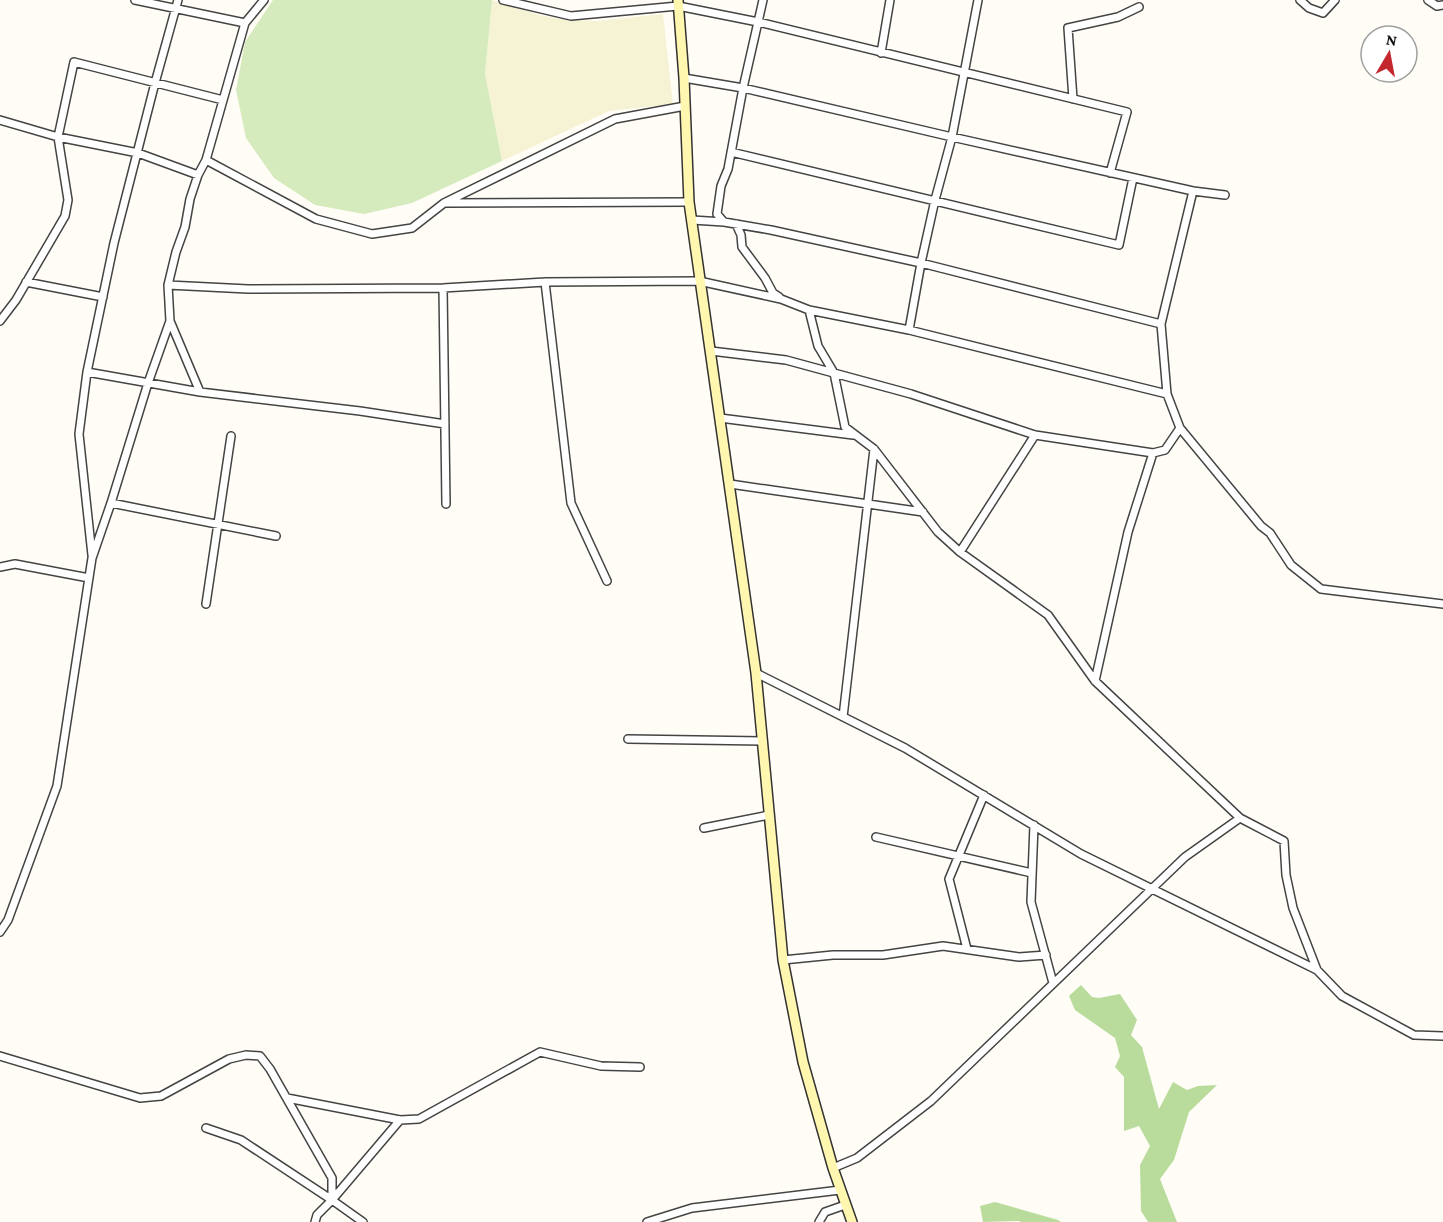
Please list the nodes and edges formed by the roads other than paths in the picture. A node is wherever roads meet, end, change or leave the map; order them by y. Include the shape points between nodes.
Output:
1 (135, 0) edge
2 (178, 0) edge
3 (264, 0) edge
4 (503, 0) edge
5 (763, 0) edge
6 (890, 0) edge
7 (978, 0) edge
8 (1300, 0) edge
9 (1335, 0) edge
10 (1428, 0) edge
11 (678, 3) edge
12 (1443, 5) edge
13 (1139, 7) dead end
14 (176, 9) junction
15 (758, 22) junction
16 (245, 23) junction
17 (881, 53) junction
18 (964, 73) junction
19 (684, 78) junction
20 (155, 83) junction
21 (743, 88) junction
22 (1073, 99) junction
23 (223, 100) junction
24 (685, 106) junction
25 (0, 120) edge
26 (58, 137) junction
27 (952, 137) junction
28 (731, 152) junction
29 (138, 153) junction
30 (206, 160) junction
31 (1110, 172) junction
32 (198, 175) junction
33 (1133, 178) junction
34 (1193, 191) junction
35 (1225, 195) dead end
36 (935, 200) junction
37 (689, 202) junction
38 (444, 203) junction
39 (692, 219) junction
40 (724, 222) junction
41 (736, 224) junction
42 (921, 263) junction
43 (699, 281) junction
44 (26, 282) junction
45 (545, 282) junction
46 (168, 285) junction
47 (443, 288) junction
48 (103, 297) junction
49 (781, 298) junction
50 (809, 310) junction
51 (0, 321) edge
52 (170, 321) junction
53 (1161, 324) junction
54 (909, 330) junction
55 (711, 351) junction
56 (87, 372) junction
57 (834, 373) junction
58 (148, 383) junction
59 (200, 392) junction
60 (1167, 394) junction
61 (720, 418) junction
62 (445, 424) junction
63 (1180, 428) junction
64 (856, 435) junction
65 (1035, 435) junction
66 (231, 436) dead end
67 (874, 449) junction
68 (1153, 453) junction
69 (730, 484) junction
70 (111, 503) junction
71 (446, 504) dead end
72 (868, 505) junction
73 (923, 512) junction
74 (218, 524) junction
75 (276, 536) dead end
76 (960, 552) junction
77 (92, 558) junction
78 (0, 567) edge
79 (89, 578) junction
80 (607, 582) dead end
81 (206, 604) dead end
82 (1443, 604) edge
83 (756, 673) junction
84 (1095, 681) junction
85 (843, 717) junction
86 (628, 739) dead end
87 (763, 741) junction
88 (984, 795) junction
89 (770, 815) junction
90 (1240, 818) junction
91 (1034, 825) junction
92 (704, 828) dead end
93 (876, 837) dead end
94 (959, 855) junction
95 (1032, 873) junction
96 (1152, 889) junction
97 (0, 932) edge
98 (967, 950) junction
99 (1046, 955) junction
100 (783, 960) junction
101 (1317, 970) junction
102 (1053, 983) junction
103 (1443, 1036) edge
104 (0, 1056) edge
105 (640, 1067) dead end
106 (287, 1098) junction
107 (400, 1120) junction
108 (206, 1128) dead end
109 (833, 1168) junction
110 (840, 1190) junction
111 (332, 1200) junction
112 (845, 1205) junction
113 (315, 1222) edge
114 (363, 1222) edge
115 (647, 1222) edge
116 (819, 1222) edge
117 (852, 1222) edge

1 - 14 street
2 - 14 street
3 - 16 street
4 - 11 street via 571,16
5 - 15 street
6 - 17 street
7 - 18 street
8 - 9 street via 1323,13
10 - 12 street
11 - 15 street
11 - 19 street
13 - 22 street via 1068,28
14 - 16 street
14 - 20 street
15 - 17 street
15 - 21 street
16 - 23 street
17 - 18 street
18 - 22 street
18 - 27 street
19 - 21 street
19 - 24 street
20 - 23 street
20 - 26 street via 74,62
20 - 29 street
21 - 27 street
21 - 28 street
22 - 31 street via 1127,112
23 - 30 street
24 - 37 street
24 - 38 street via 615,119
25 - 26 street
26 - 29 street
26 - 44 street via 68,200 65,216
27 - 31 street
27 - 36 street
28 - 36 street
28 - 40 street via 717,214
29 - 32 street
29 - 48 street
30 - 32 street
30 - 38 street via 316,219 372,234 412,228
31 - 33 street
32 - 46 street
33 - 34 street
33 - 36 street via 1119,244
34 - 35 street
34 - 53 street
36 - 42 street
37 - 38 street
37 - 39 street
39 - 40 street
39 - 43 street
40 - 41 street
41 - 42 street
41 - 49 street via 742,247 773,293
42 - 53 street
42 - 54 street
43 - 45 street
43 - 49 street
43 - 55 street
44 - 48 street
44 - 51 street
45 - 47 street
45 - 80 street via 571,503
46 - 47 street via 248,289
46 - 52 street
47 - 62 street
48 - 56 street
49 - 50 street
50 - 54 street
50 - 57 street via 818,346
52 - 58 street
52 - 59 street
53 - 60 street
54 - 60 street
55 - 57 street via 786,360
55 - 61 street
56 - 58 street
56 - 77 street via 79,434
57 - 64 street via 845,427
57 - 65 street
58 - 59 street
58 - 70 street
59 - 62 street
60 - 63 street
61 - 64 street
61 - 69 street
62 - 71 street
63 - 68 street via 1165,450
63 - 82 street via 1291,564 1321,589
64 - 67 street
65 - 68 street
65 - 76 street
66 - 74 street
67 - 72 street
67 - 73 street
68 - 84 street via 1128,532
69 - 72 street
69 - 83 street
70 - 74 street
70 - 77 street
72 - 73 street
72 - 85 street
73 - 76 street
74 - 75 street
74 - 81 street
76 - 84 street via 1048,615
77 - 79 street
78 - 79 street via 15,564
79 - 97 street via 57,786 8,920
83 - 85 street
83 - 87 street
84 - 90 street
85 - 88 street
86 - 87 street
87 - 89 street
88 - 91 street
88 - 94 street
89 - 92 street
89 - 100 street
90 - 96 street via 1185,857
90 - 101 street via 1284,841 1293,908
91 - 95 street
91 - 96 street via 1081,854
93 - 94 street
94 - 95 street
94 - 98 street via 949,879
95 - 99 street via 1031,902
96 - 101 street
96 - 102 street
98 - 99 street via 1019,957
98 - 100 street via 943,946 882,955
99 - 102 street
100 - 109 street via 803,1062
101 - 103 street via 1342,996 1414,1035
102 - 109 street via 931,1101 857,1158
104 - 106 street via 140,1098 161,1096 229,1059 246,1054 260,1056
105 - 107 street via 601,1066 540,1052 419,1119
106 - 107 street
106 - 111 street via 332,1178
107 - 111 street
108 - 111 street via 241,1140
109 - 110 street
110 - 112 street
110 - 115 street via 692,1208
111 - 113 street
111 - 114 street
112 - 116 street via 825,1212
112 - 117 street

